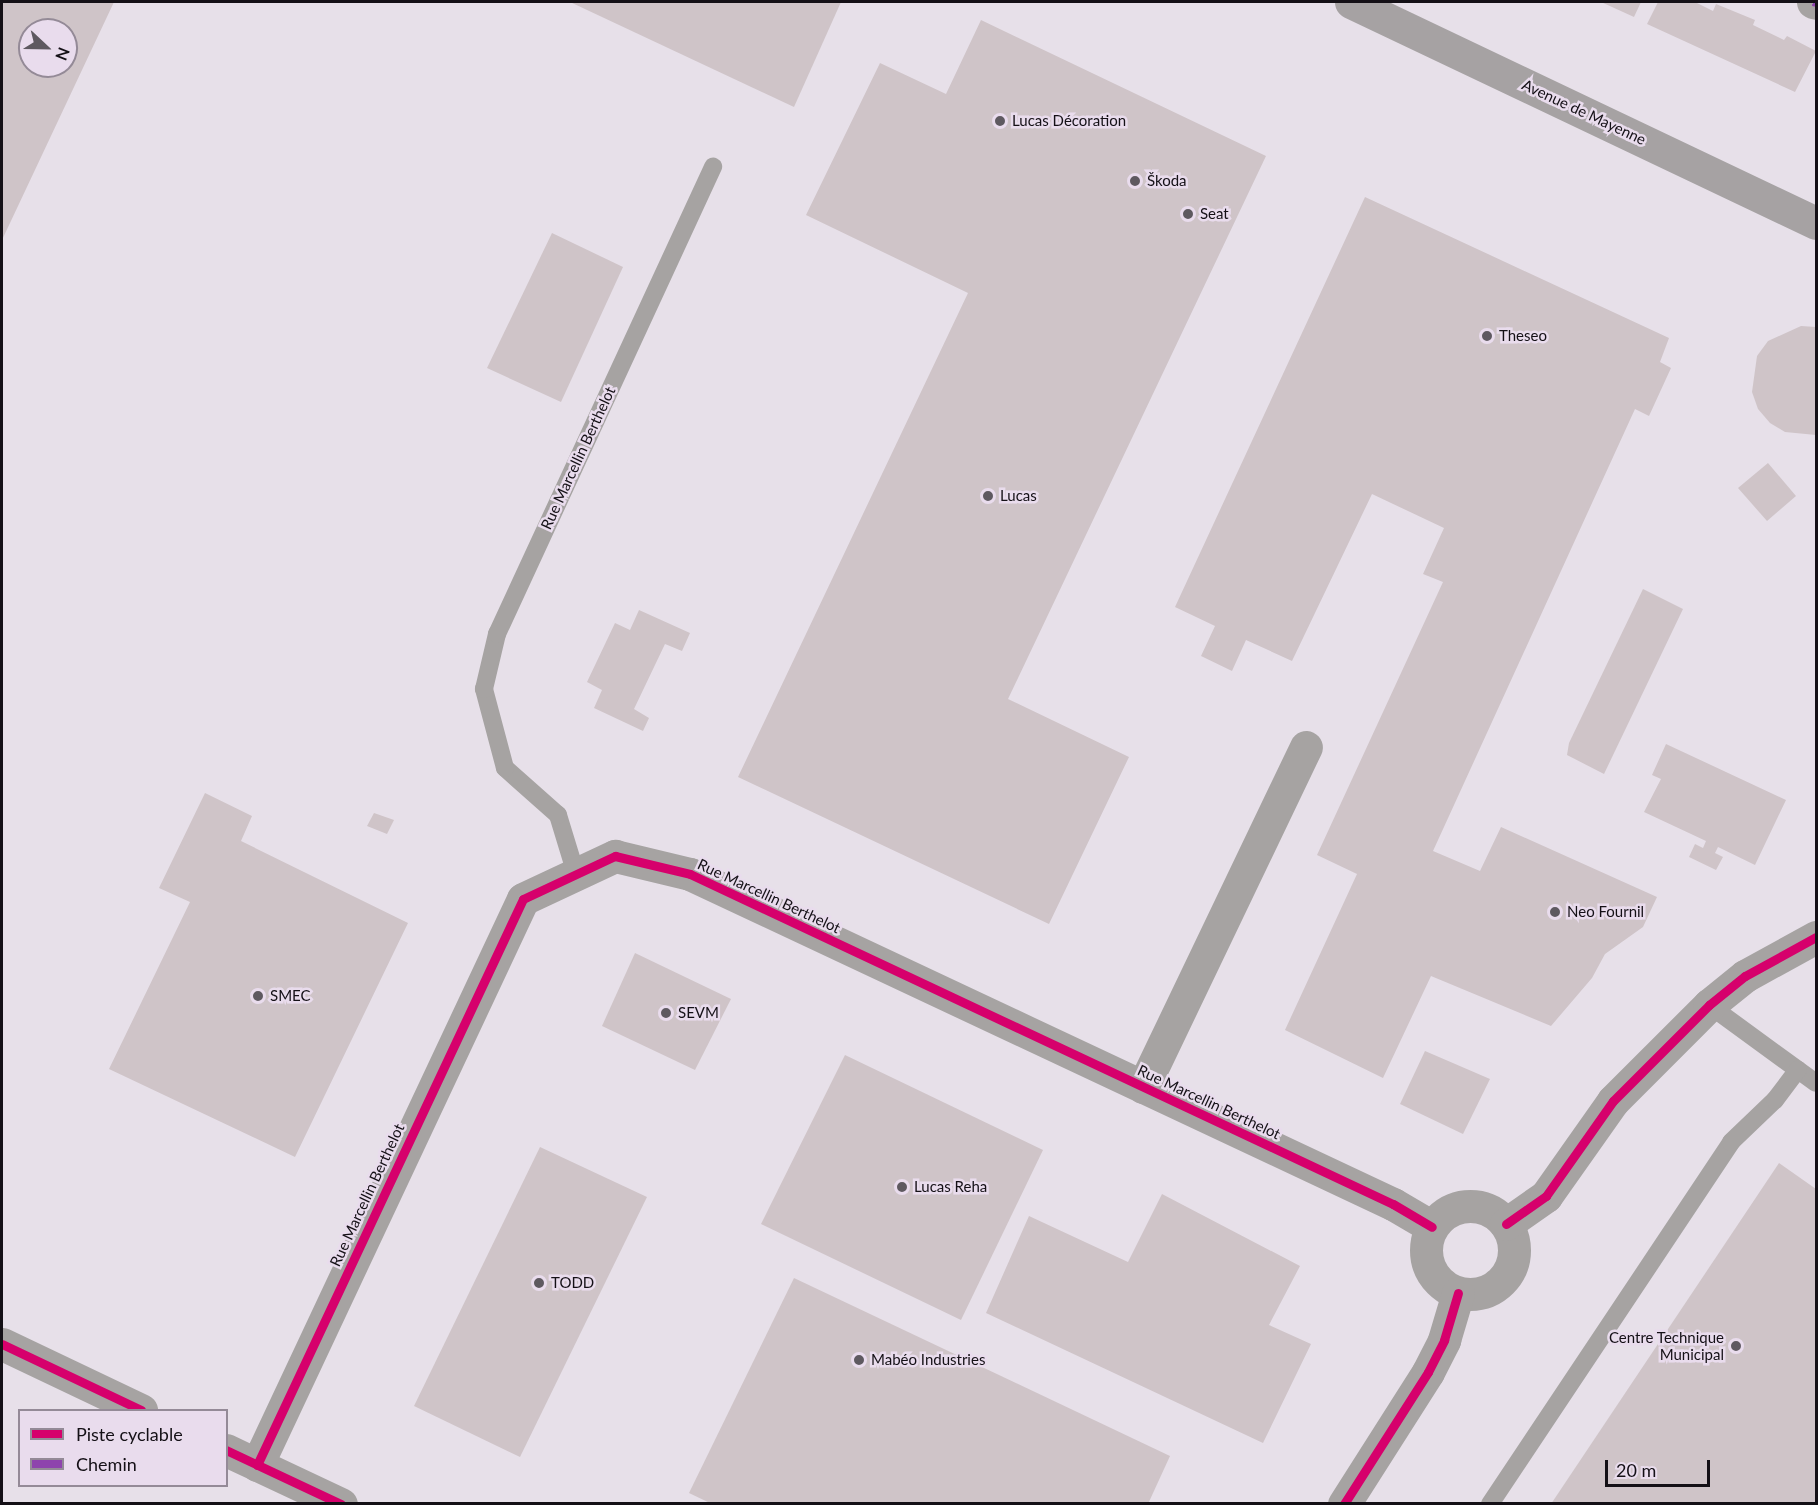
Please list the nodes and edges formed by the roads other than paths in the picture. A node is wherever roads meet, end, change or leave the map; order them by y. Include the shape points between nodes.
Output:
1 (1351, 2) edge
2 (713, 167) dead end
3 (1816, 223) edge
4 (1306, 747) dead end
5 (576, 874) junction
6 (1816, 937) edge
7 (1708, 1005) junction
8 (1798, 1070) junction
9 (1816, 1083) edge
10 (1143, 1087) junction
11 (1506, 1224) junction
12 (1432, 1227) junction
13 (1458, 1293) junction
14 (2, 1344) edge
15 (139, 1409) edge
16 (228, 1451) edge
17 (257, 1465) junction
18 (341, 1503) edge
19 (1344, 1503) edge
20 (1490, 1503) edge

1 - 3 main road, Avenue de Mayenne
2 - 5 lane, Rue Marcellin Berthelot via 497,634 484,689 505,768 558,815
4 - 10 street, Rue Marcellin Berthelot
5 - 10 street, Rue Marcellin Berthelot via 615,855 690,874
5 - 17 street, Rue Marcellin Berthelot via 523,899
6 - 7 street via 1746,976
7 - 8 lane
7 - 11 street via 1613,1101 1546,1196
8 - 9 lane
8 - 20 lane via 1775,1100 1731,1142
10 - 12 street, Rue Marcellin Berthelot via 1393,1204
11 - 12 street via 1483,1208 1468,1206 1442,1216
11 - 13 street via 1515,1250 1506,1276 1485,1293
12 - 13 street via 1425,1253 1428,1266 1445,1288
13 - 19 street via 1444,1340 1428,1372
14 - 15 street
16 - 17 street
17 - 18 street

